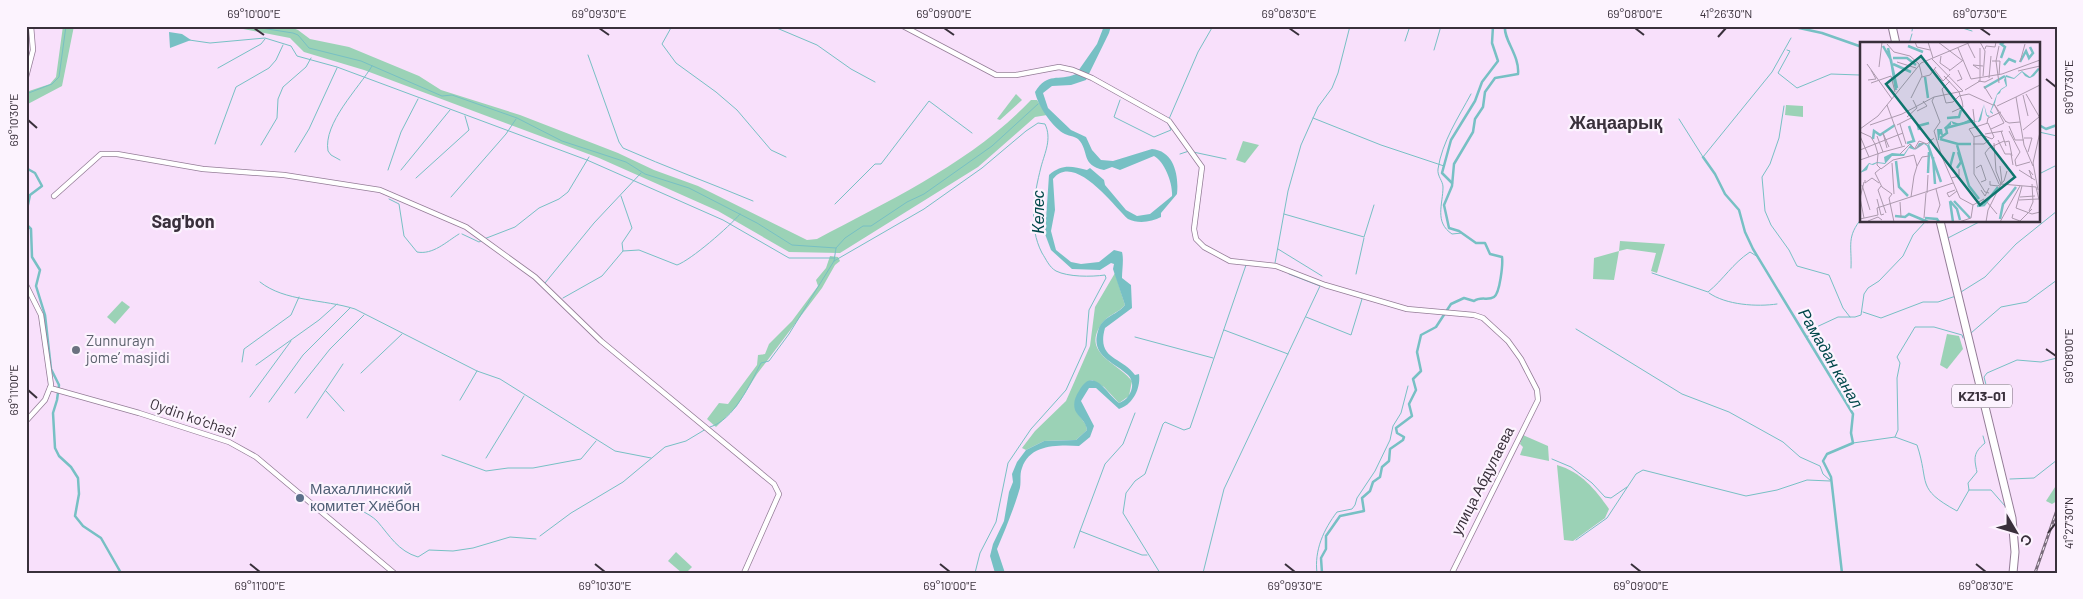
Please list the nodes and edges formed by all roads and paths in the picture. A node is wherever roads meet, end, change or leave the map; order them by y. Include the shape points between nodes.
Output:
1 (31, 26) edge
2 (903, 26) edge
3 (1892, 26) edge
4 (1896, 42) edge
5 (26, 77) edge
6 (54, 196) dead end
7 (1940, 222) edge
8 (26, 285) edge
9 (53, 389) junction
10 (26, 421) edge
11 (394, 573) edge
12 (744, 573) edge
13 (1452, 573) edge
14 (2013, 573) edge

1 - 5 street via 33,50
2 - 13 street, улица Абдулаева via 996,75 1016,75 1050,67 1073,70 1169,121 1201,163 1202,182 1194,234 1199,244 1230,261 1275,266 1324,285 1407,309 1474,315 1488,322 1508,341 1538,390 1538,400
3 - 4 highway
6 - 12 street via 101,154 117,154 202,169 284,175 380,190 466,228 535,277 601,341 774,484 778,494
7 - 14 highway, KZ13-01 via 2010,512 2015,552
8 - 9 street via 41,315
9 - 10 street
9 - 11 street, Oydin ko‘chasi via 209,434 235,445 256,457

